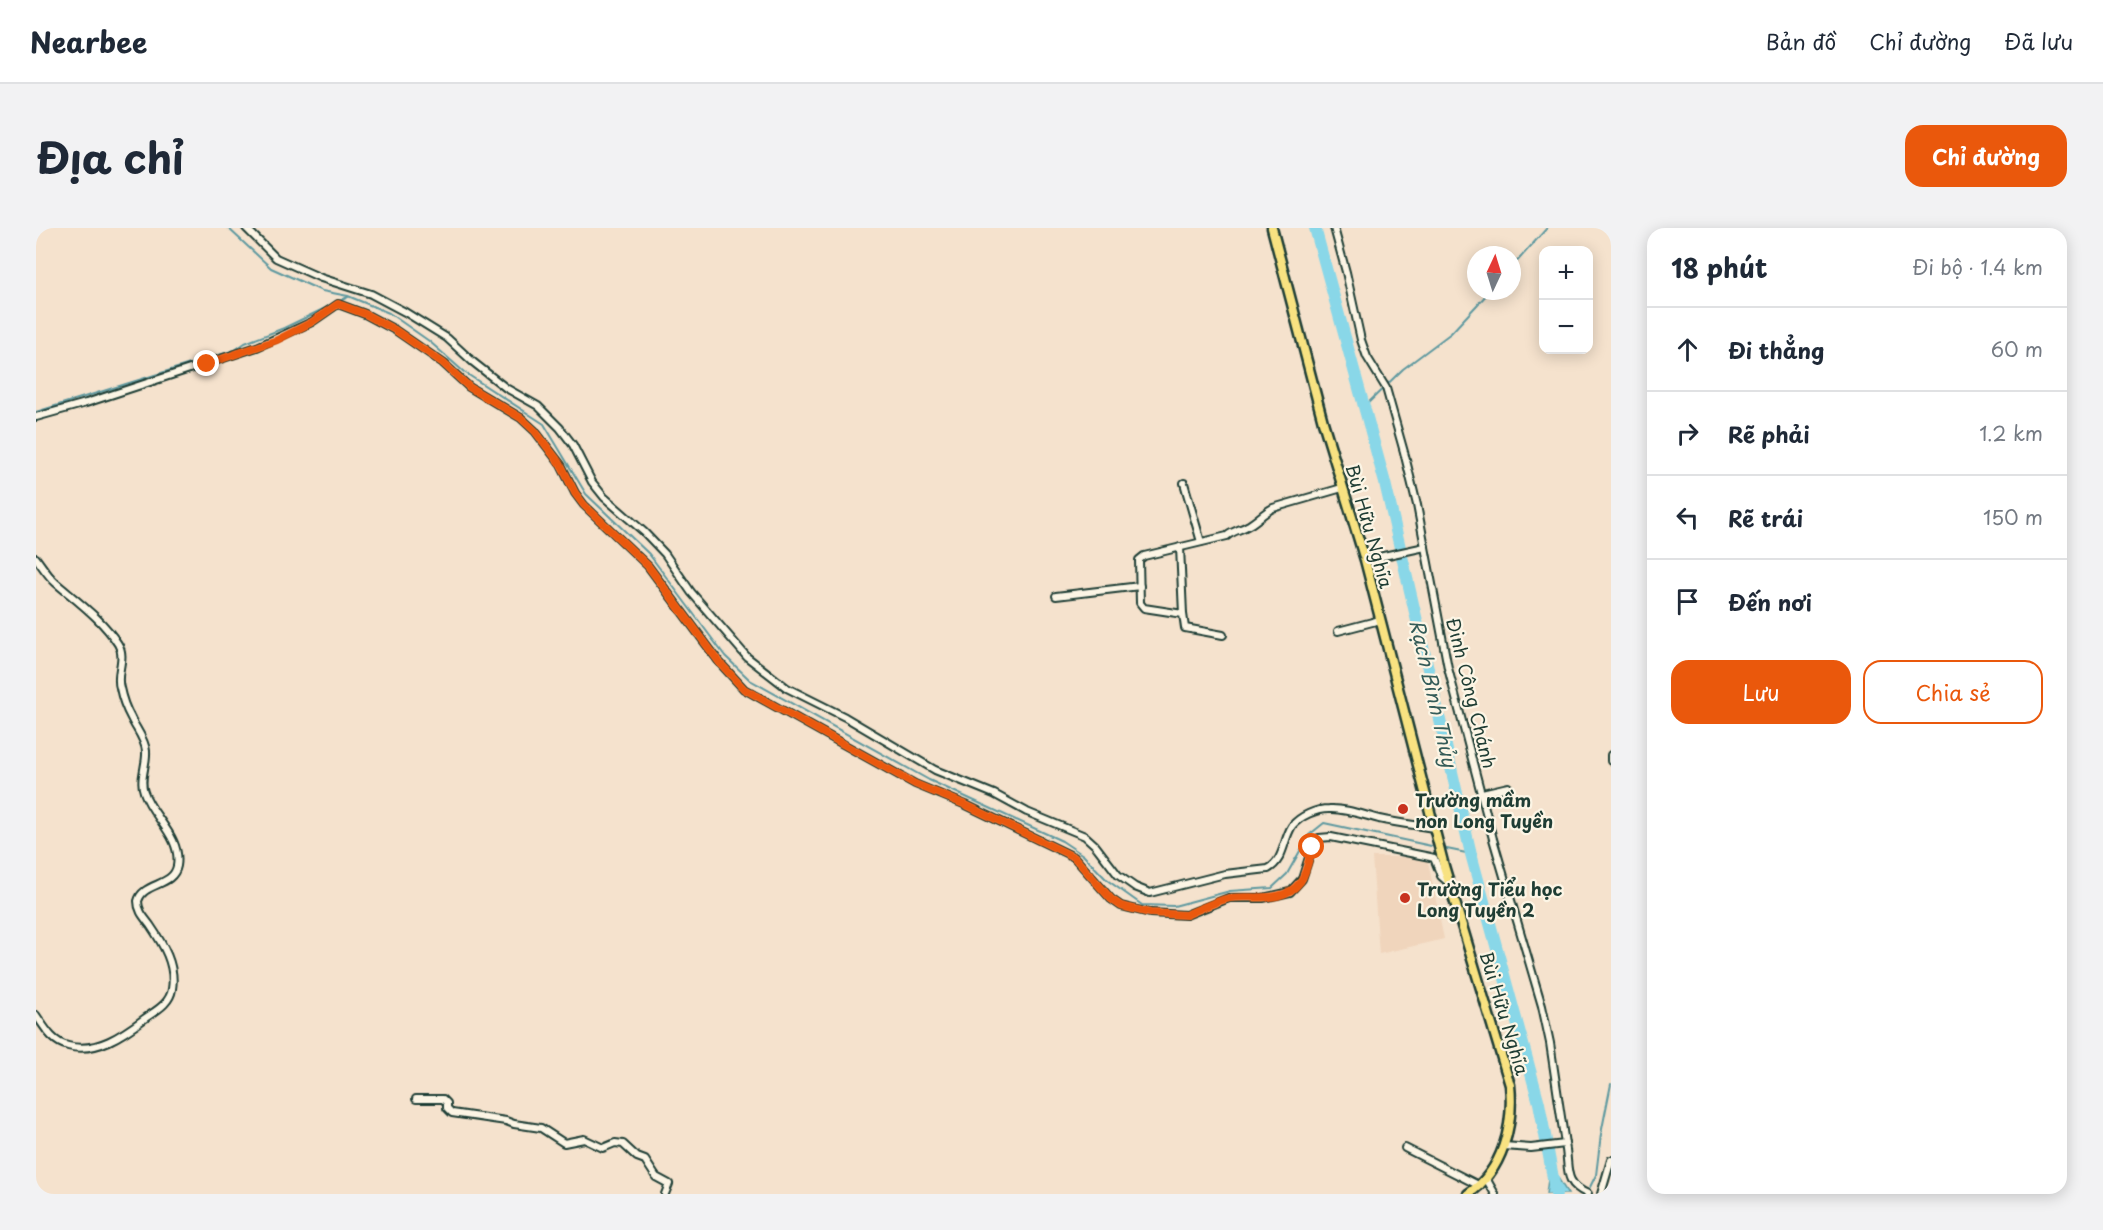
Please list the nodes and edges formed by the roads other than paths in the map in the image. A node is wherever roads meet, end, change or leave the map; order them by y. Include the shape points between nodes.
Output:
1 (246, 228) edge
2 (1272, 228) edge
3 (1334, 228) edge
4 (36, 417) edge
5 (1184, 483) dead end
6 (1342, 488) junction
7 (1201, 542) junction
8 (1180, 547) junction
9 (1425, 547) junction
10 (36, 558) edge
11 (1365, 560) junction
12 (1140, 586) junction
13 (1056, 596) dead end
14 (1183, 614) junction
15 (1380, 620) junction
16 (1338, 631) dead end
17 (1223, 635) dead end
18 (1611, 755) edge
19 (1611, 761) edge
20 (1509, 787) dead end
21 (1482, 793) junction
22 (1435, 831) junction
23 (1450, 884) junction
24 (36, 1015) edge
25 (416, 1099) dead end
26 (1562, 1144) junction
27 (1504, 1146) junction
28 (1405, 1148) dead end
29 (1611, 1160) edge
30 (1483, 1183) junction
31 (665, 1194) edge
32 (1468, 1194) edge
33 (1495, 1194) edge
34 (1588, 1194) edge
35 (1600, 1194) edge

1 - 22 street via 276,258 371,294 405,312 447,338 506,388 538,406 573,445 604,497 665,554 691,592 759,669 935,770 1085,836 1118,875 1135,887 1150,893 1225,874 1268,869 1280,857 1293,825 1301,818 1328,809
2 - 6 main road, Bùi Hữu Nghĩa
3 - 9 street, Đinh Công Chánh via 1361,340 1384,386 1404,452
4 - 23 street via 257,347 341,305 395,330 535,431 584,505 648,566 744,689 915,784 1074,857 1121,906 1180,916 1229,898 1284,895 1299,884 1314,842 1331,837 1430,856
5 - 7 street
6 - 7 street via 1273,508 1227,536
6 - 11 main road, Bùi Hữu Nghĩa
7 - 8 street
8 - 12 street via 1140,558
8 - 14 street
9 - 11 street
9 - 21 street, Đinh Công Chánh via 1448,668
10 - 24 street via 54,582 86,606 118,643 122,652 119,687 146,752 143,791 171,839 177,861 171,878 143,892 138,901 172,967 172,992 166,1001 121,1036 87,1047 63,1044 47,1033
11 - 15 main road, Bùi Hữu Nghĩa
12 - 13 street
12 - 14 street via 1140,604 1144,608
14 - 17 street via 1185,628
15 - 16 street
15 - 22 main road, Bùi Hữu Nghĩa
18 - 19 street
20 - 21 street
21 - 26 street, Đinh Công Chánh via 1542,1006
22 - 23 main road, Bùi Hữu Nghĩa
23 - 27 main road, Bùi Hữu Nghĩa via 1508,1078 1511,1113
25 - 31 street via 442,1099 452,1113 541,1128 564,1143 584,1139 603,1148 623,1144 669,1184
26 - 27 street via 1538,1148
26 - 34 street, Đinh Công Chánh via 1568,1174 1574,1185
27 - 30 main road, Bùi Hữu Nghĩa
28 - 30 street
29 - 35 street
30 - 32 main road, Bùi Hữu Nghĩa
30 - 33 street

